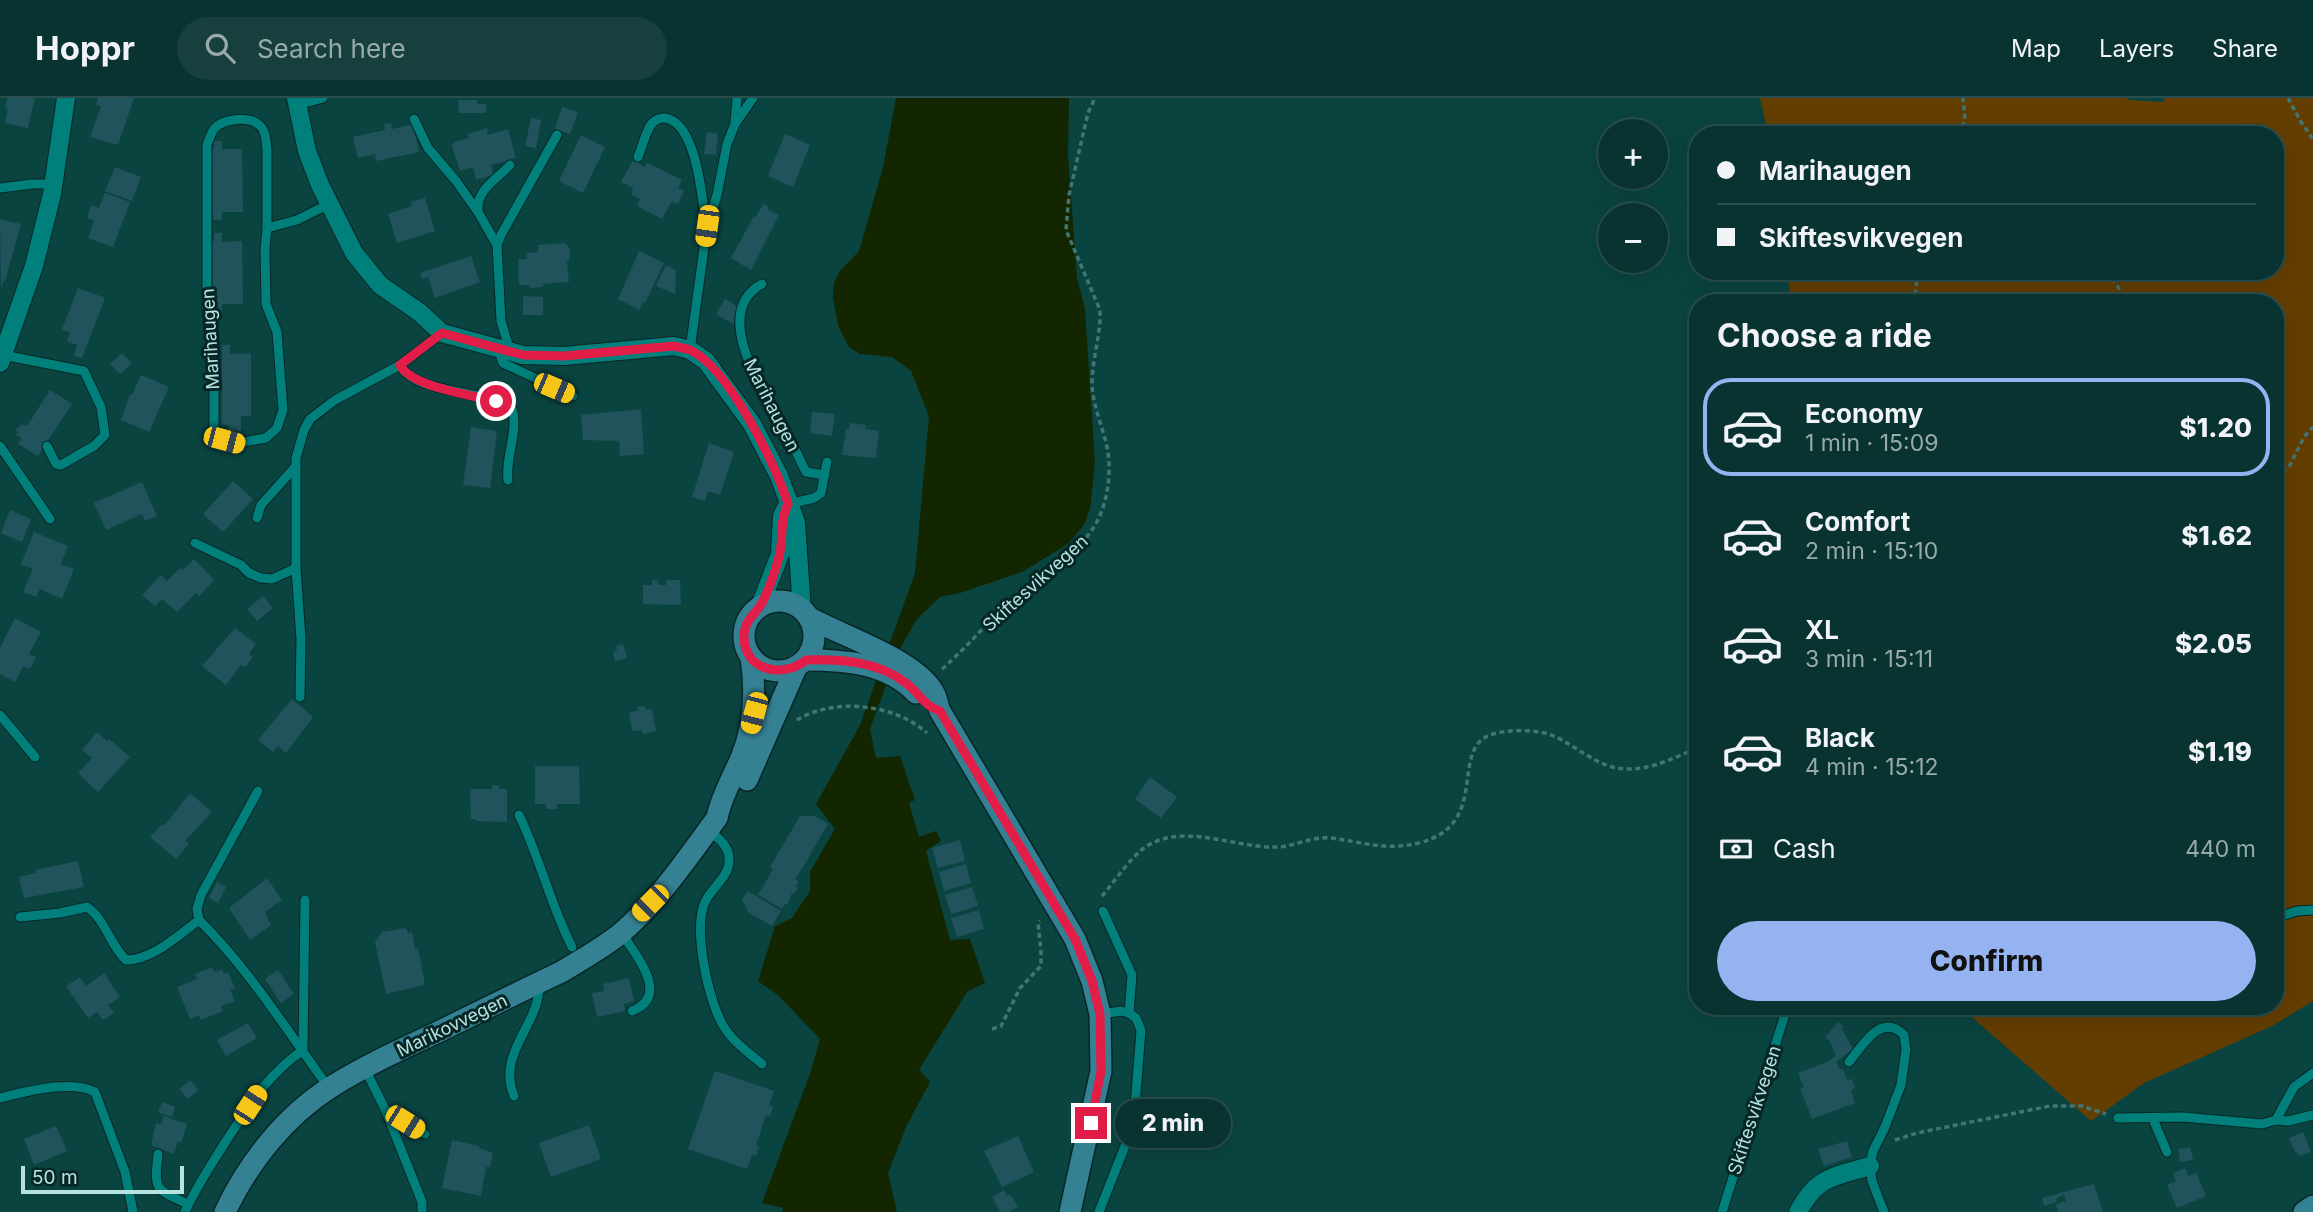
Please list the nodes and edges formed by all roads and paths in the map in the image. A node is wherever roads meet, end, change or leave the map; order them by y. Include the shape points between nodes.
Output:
1 (66, 98) edge
2 (323, 98) edge
3 (737, 98) edge
4 (753, 98) edge
5 (1095, 98) edge
6 (1963, 98) edge
7 (2288, 98) edge
8 (297, 102) edge
9 (414, 119) dead end
10 (735, 124) junction
11 (1963, 126) edge
12 (557, 135) dead end
13 (2313, 139) edge
14 (638, 156) dead end
15 (510, 165) dead end
16 (54, 184) junction
17 (0, 188) edge
18 (328, 204) junction
19 (478, 212) junction
20 (707, 226) junction
21 (267, 228) junction
22 (497, 246) junction
23 (762, 284) dead end
24 (442, 333) junction
25 (505, 350) junction
26 (690, 350) junction
27 (2, 359) edge
28 (400, 365) junction
29 (573, 396) dead end
30 (2313, 427) edge
31 (0, 446) edge
32 (47, 446) dead end
33 (827, 462) dead end
34 (297, 464) junction
35 (2284, 470) edge
36 (825, 475) junction
37 (508, 480) dead end
38 (788, 504) junction
39 (257, 518) dead end
40 (50, 519) dead end
41 (195, 543) dead end
42 (296, 568) junction
43 (760, 606) junction
44 (806, 614) junction
45 (751, 656) junction
46 (809, 662) junction
47 (923, 682) junction
48 (300, 697) dead end
49 (0, 715) edge
50 (902, 716) dead end
51 (796, 721) dead end
52 (1689, 752) edge
53 (35, 757) dead end
54 (258, 791) dead end
55 (519, 815) dead end
56 (712, 824) junction
57 (305, 900) dead end
58 (2313, 910) edge
59 (1103, 911) joint
60 (2284, 915) edge
61 (20, 917) dead end
62 (1045, 918) dead end
63 (199, 920) junction
64 (621, 932) junction
65 (572, 947) dead end
66 (539, 982) junction
67 (632, 1010) dead end
68 (1129, 1013) junction
69 (1100, 1014) junction
70 (1785, 1015) edge
71 (992, 1029) dead end
72 (303, 1050) junction
73 (1849, 1062) dead end
74 (762, 1064) dead end
75 (365, 1068) junction
76 (2313, 1073) edge
77 (329, 1088) junction
78 (514, 1096) dead end
79 (0, 1098) edge
80 (386, 1109) junction
81 (2313, 1115) edge
82 (2118, 1118) joint
83 (2153, 1119) junction
84 (2276, 1120) junction
85 (425, 1134) dead end
86 (2167, 1152) dead end
87 (158, 1154) dead end
88 (1871, 1158) junction
89 (2313, 1206) edge
90 (186, 1208) edge
91 (133, 1212) edge
92 (225, 1212) edge
93 (422, 1212) edge
94 (1070, 1212) edge
95 (1099, 1212) edge
96 (1722, 1212) edge
97 (1798, 1212) edge
98 (1884, 1212) edge
99 (2304, 1212) edge

1 - 16 street
2 - 8 lane
3 - 10 lane
4 - 10 lane
5 - 47 path, Skiftesvikvegen via 1069,195 1066,230 1100,310 1093,387 1110,465 1107,500 1086,540
6 - 11 path
7 - 13 path
8 - 18 street via 307,151
9 - 19 lane via 428,148
10 - 20 lane
12 - 22 lane
14 - 20 lane via 656,120 677,124 692,152
15 - 19 lane via 482,192
16 - 17 lane
16 - 27 street via 34,266
18 - 21 lane via 297,220
18 - 24 street via 366,270
19 - 22 lane
20 - 26 lane
21 - 21 lane, Marihaugen via 266,138 257,123 226,121 213,130 207,145 207,310 214,350 215,433 238,443 266,438 277,428 284,410 277,332 266,304
22 - 25 lane
23 - 36 lane, Marihaugen via 754,288 743,307 743,348 806,472
24 - 25 street
24 - 28 lane
25 - 26 street via 564,356 674,346
25 - 29 lane via 503,363
26 - 38 street, Marihaugen via 706,361 752,424
27 - 32 lane via 84,371 101,407 104,435 61,465
28 - 34 lane via 310,419 299,444
28 - 37 lane via 432,387 512,409
30 - 35 path
31 - 40 lane
33 - 36 lane
34 - 39 lane via 261,505
34 - 42 lane
36 - 38 lane via 821,493
38 - 43 street via 782,516 780,554
38 - 44 street, Marihaugen via 796,522
41 - 42 lane via 261,578 272,579
42 - 48 lane
43 - 44 main road via 784,601
43 - 45 main road via 745,626 744,639
44 - 46 main road via 814,642
44 - 47 main road via 892,657
45 - 46 main road via 764,669 774,671
45 - 56 main road, Marikovvegen via 754,713 743,754
46 - 47 main road via 857,662 906,683
46 - 56 main road, Marikovvegen via 730,813
47 - 69 main road via 929,708 940,711 1075,939
49 - 53 lane
50 - 51 path via 841,706 825,707
52 - 59 path via 1654,766 1627,769 1607,766 1553,735 1517,730 1490,735 1471,758 1462,811 1450,828 1421,842 1386,848 1327,837 1275,848 1166,837 1140,851 1100,898
54 - 63 lane via 201,895
55 - 65 lane
56 - 64 main road, Marikovvegen via 664,889
56 - 74 lane via 730,860 705,901 701,917 710,993 724,1028
57 - 72 lane
58 - 60 lane
59 - 68 lane via 1132,975
61 - 63 lane via 87,907 126,960 157,950
62 - 71 path via 1038,923 1041,966 1020,988 1001,1026
63 - 72 lane via 219,939
64 - 66 main road, Marikovvegen via 592,954
64 - 67 lane via 650,986 643,1006
66 - 75 main road, Marikovvegen
66 - 78 lane, Marikovvegen via 540,998 511,1065
68 - 69 lane
68 - 95 lane via 1141,1030 1135,1106 1127,1141
69 - 94 main road via 1101,1071
70 - 96 lane, Skiftesvikvegen
72 - 77 lane
72 - 90 lane via 263,1084
73 - 88 lane via 1883,1026 1904,1035 1901,1085
75 - 77 main road, Marikovvegen
75 - 80 lane
76 - 84 lane via 2294,1087
77 - 92 main road, Marikovvegen via 275,1136
79 - 91 lane via 51,1088 95,1092
80 - 85 lane
80 - 93 lane
81 - 84 lane
82 - 83 lane
82 - 88 path via 2082,1106 2050,1106 1901,1137
83 - 84 lane via 2262,1124
83 - 86 lane
87 - 90 lane via 158,1188
88 - 97 street via 1824,1180 1807,1195
88 - 98 lane via 1872,1181
89 - 99 main road

